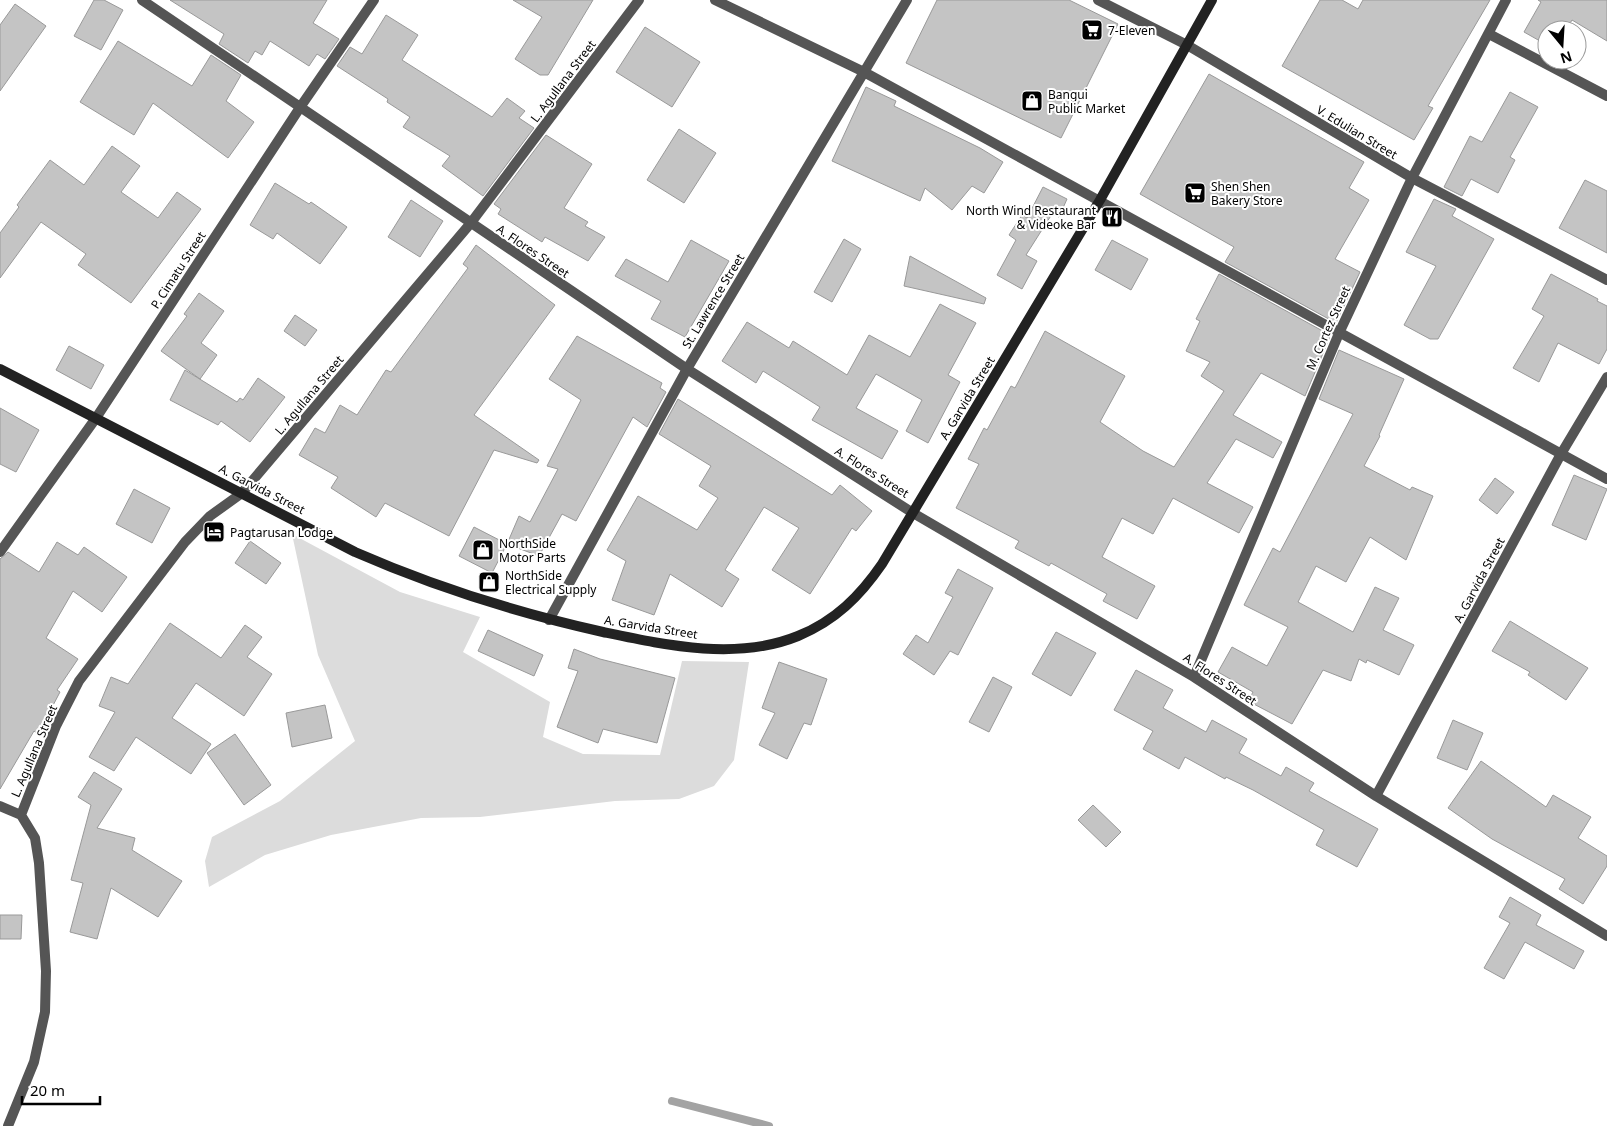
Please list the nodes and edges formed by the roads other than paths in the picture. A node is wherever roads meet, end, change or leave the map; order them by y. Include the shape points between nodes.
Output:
1 (142, 0) edge
2 (374, 0) edge
3 (639, 0) edge
4 (715, 0) edge
5 (907, 0) edge
6 (1098, 0) edge
7 (1212, 0) edge
8 (1506, 0) edge
9 (1489, 34) junction
10 (1187, 45) junction
11 (864, 72) junction
12 (1607, 96) edge
13 (301, 106) junction
14 (1412, 178) junction
15 (1100, 200) junction
16 (470, 224) junction
17 (1607, 280) edge
18 (1340, 331) junction
19 (0, 369) edge
20 (686, 369) junction
21 (1607, 377) edge
22 (96, 418) junction
23 (1561, 454) junction
24 (1607, 479) edge
25 (242, 493) junction
26 (913, 513) junction
27 (0, 552) edge
28 (549, 620) junction
29 (1194, 677) junction
30 (1376, 796) junction
31 (0, 806) edge
32 (21, 815) junction
33 (1607, 936) edge
34 (8, 1126) edge

1 - 13 street, A. Flores Street
2 - 13 street, P. Cimatu Street
3 - 16 street, L. Agullana Street
4 - 11 street
5 - 11 street, St. Lawrence Street
6 - 10 street, V. Edulian Street
7 - 10 main road, A. Garvida Street
8 - 9 street, M. Cortez Street
9 - 12 street
9 - 14 street, M. Cortez Street
10 - 14 street, V. Edulian Street
10 - 15 main road, A. Garvida Street
11 - 15 street
11 - 20 street, St. Lawrence Street
13 - 16 street, A. Flores Street
13 - 22 street, P. Cimatu Street
14 - 17 street, V. Edulian Street
14 - 18 street, M. Cortez Street
15 - 18 street
15 - 26 main road, A. Garvida Street
16 - 20 street, A. Flores Street
16 - 25 street, L. Agullana Street
18 - 23 street
18 - 29 street, M. Cortez Street
19 - 22 main road, A. Garvida Street
20 - 26 street, A. Flores Street
20 - 28 street, St. Lawrence Street
21 - 23 street, A. Garvida Street
22 - 25 main road, A. Garvida Street
22 - 27 street, P. Cimatu Street
23 - 24 street
23 - 30 street, A. Garvida Street
25 - 28 main road, A. Garvida Street via 355,552 413,577
25 - 32 street, L. Agullana Street via 210,516 185,542 79,681 56,726
26 - 28 main road, A. Garvida Street via 864,589 824,624 797,637 748,648 678,646
26 - 29 street, A. Flores Street
29 - 30 street, A. Flores Street
30 - 33 street, A. Flores Street
31 - 32 street
32 - 34 street via 35,838 40,863 45,1012 34,1062

